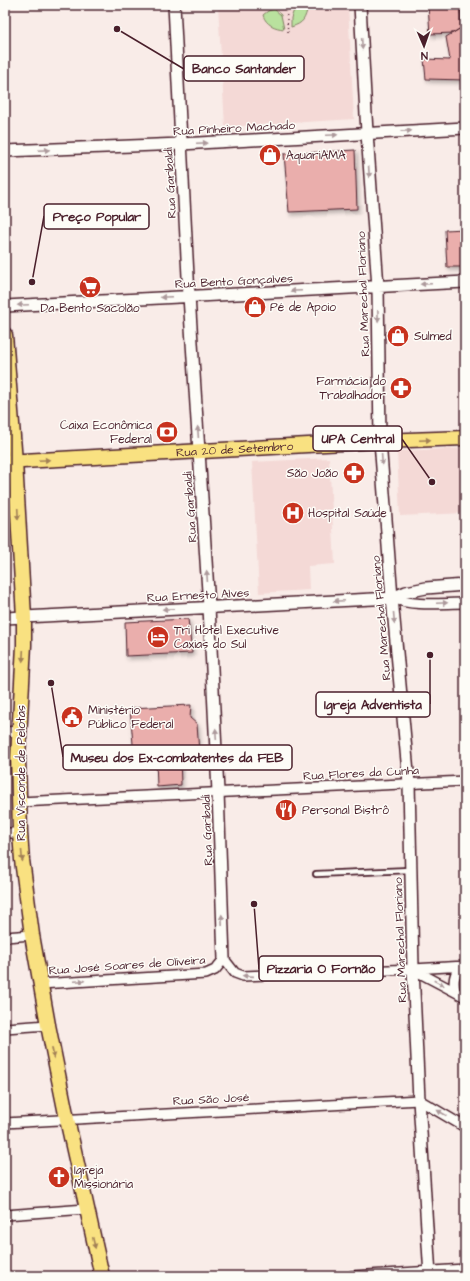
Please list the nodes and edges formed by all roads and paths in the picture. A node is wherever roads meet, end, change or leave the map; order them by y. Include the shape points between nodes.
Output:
1 (174, 5) edge
2 (360, 5) edge
3 (286, 7) dead end
4 (288, 33) dead end
5 (465, 128) edge
6 (367, 134) junction
7 (181, 144) junction
8 (5, 151) edge
9 (465, 282) edge
10 (378, 287) junction
11 (189, 296) junction
12 (5, 306) edge
13 (5, 335) edge
14 (465, 438) edge
15 (380, 441) junction
16 (199, 452) junction
17 (10, 462) edge
18 (465, 585) edge
19 (392, 598) junction
20 (465, 603) edge
21 (209, 607) junction
22 (24, 617) junction
23 (5, 618) edge
24 (12, 732) edge
25 (465, 780) edge
26 (409, 783) junction
27 (218, 792) junction
28 (19, 802) junction
29 (5, 833) edge
30 (20, 833) junction
31 (410, 870) junction
32 (316, 874) dead end
33 (32, 935) junction
34 (5, 937) edge
35 (224, 959) junction
36 (463, 966) edge
37 (413, 969) junction
38 (40, 984) junction
39 (455, 991) junction
40 (465, 997) edge
41 (48, 1025) junction
42 (5, 1028) edge
43 (419, 1100) junction
44 (67, 1119) junction
45 (5, 1123) edge
46 (465, 1127) edge
47 (86, 1209) junction
48 (5, 1215) edge
49 (465, 1269) edge
50 (430, 1274) edge
51 (102, 1276) edge
52 (352, 1276) edge

1 - 7 street, Rua Garibaldi
2 -> 6 street, Rua Marechal Floriano
3 - 4 path
6 -> 5 street, Rua Pinheiro Machado
7 -> 6 street, Rua Pinheiro Machado
6 -> 10 street, Rua Marechal Floriano
8 -> 7 street, Rua Pinheiro Machado
7 - 11 street, Rua Garibaldi
9 -> 10 street, Rua Bento Gonçalves
10 -> 11 street, Rua Bento Gonçalves
10 -> 15 street, Rua Marechal Floriano
11 -> 12 street, Rua Bento Gonçalves
16 -> 11 street, Rua Garibaldi
13 - 17 main road, Rua Visconde de Pelotas
15 -> 14 main road, Rua 20 de Setembro
15 - 16 main road, Rua 20 de Setembro
15 -> 19 street, Rua Marechal Floriano
17 -> 16 main road, Rua 20 de Setembro
21 -> 16 street, Rua Garibaldi
17 -> 22 main road, Rua Visconde de Pelotas
18 - 19 street, Rua Ernesto Alves via 426,588
19 -> 20 street, Rua Ernesto Alves via 417,604
19 -> 21 street, Rua Ernesto Alves
19 -> 26 street, Rua Marechal Floriano
21 -> 22 street, Rua Ernesto Alves
27 -> 21 street, Rua Garibaldi
22 - 23 street, Rua Ernesto Alves
22 -> 24 main road, Rua Visconde de Pelotas via 23,653
24 - 28 main road, Rua Visconde de Pelotas
25 - 26 street, Rua Flores da Cunha
26 - 27 street, Rua Flores da Cunha
26 - 31 street, Rua Marechal Floriano
27 - 28 street, Rua Flores da Cunha
35 -> 27 street, Rua Garibaldi
28 - 30 main road, Rua Visconde de Pelotas
29 - 30 street
30 -> 33 main road, Rua Visconde de Pelotas
31 - 32 lane
31 - 37 street, Rua Marechal Floriano
33 - 34 street
33 - 38 main road, Rua Visconde de Pelotas
37 -> 35 street via 244,976 235,973
38 -> 35 street, Rua José Soares de Oliveira via 206,974 215,970
36 - 37 street
36 - 39 street via 454,978
37 -> 39 street
37 - 43 street, Rua Marechal Floriano
38 - 41 main road, Rua Visconde de Pelotas
39 - 40 street
41 - 42 street
41 -> 44 main road, Rua Visconde de Pelotas
43 - 44 street, Rua São José
46 -> 43 street
43 - 50 street, Rua Marechal Floriano
44 - 45 street, Rua São José
44 - 47 main road, Rua Visconde de Pelotas
47 - 48 street
47 -> 51 main road, Rua Visconde de Pelotas
49 - 50 street
50 - 52 street

